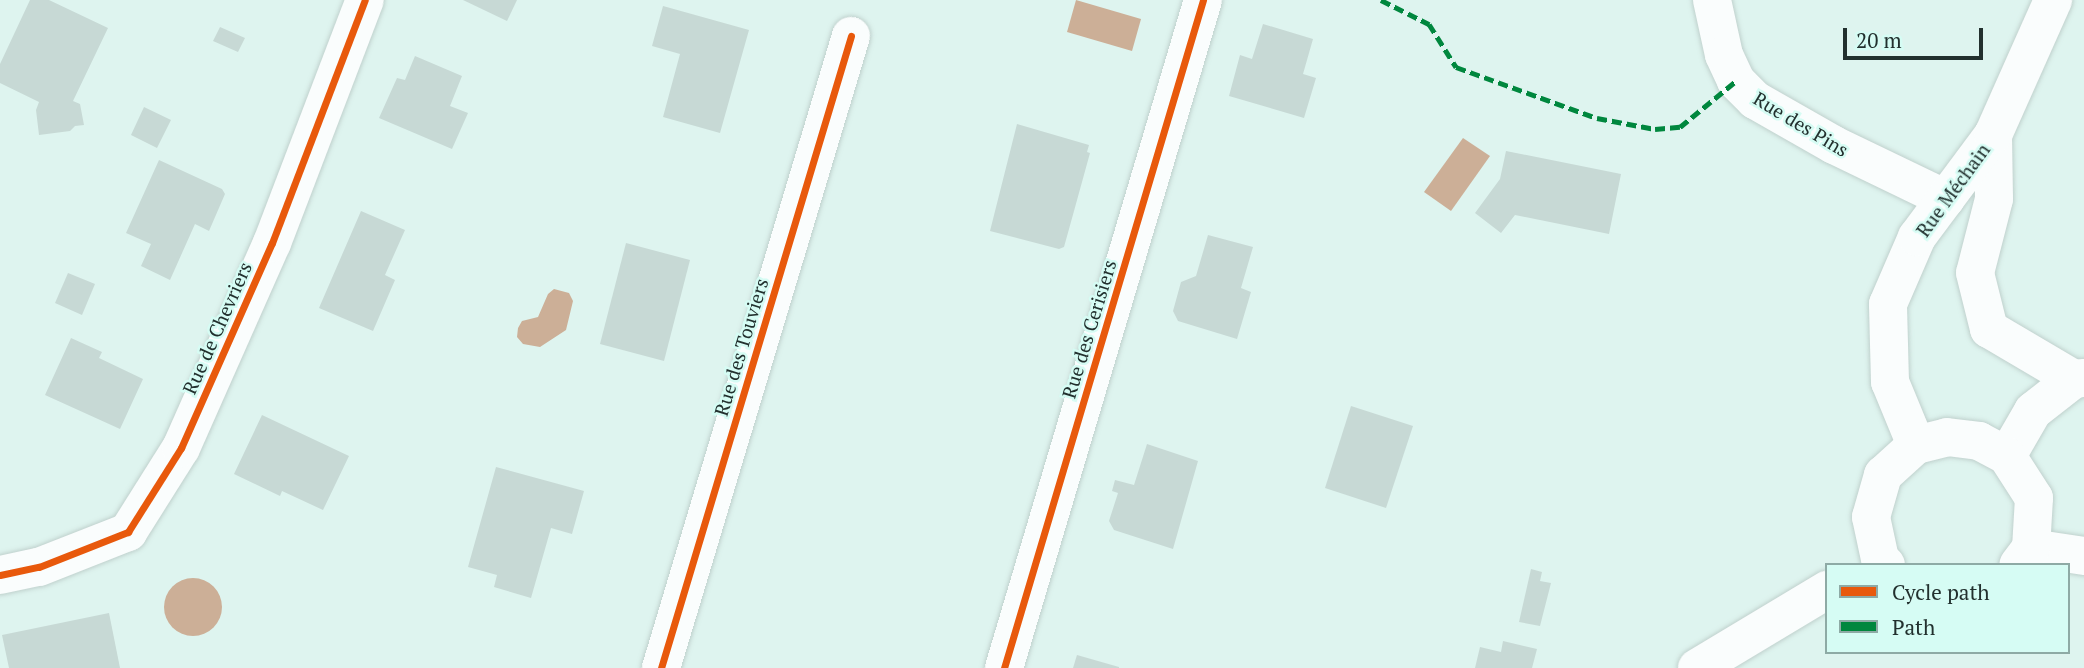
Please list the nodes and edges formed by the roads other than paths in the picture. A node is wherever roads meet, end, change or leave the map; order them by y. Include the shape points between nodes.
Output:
1 (365, 0) edge
2 (1203, 0) edge
3 (1713, 0) edge
4 (2053, 0) edge
5 (850, 36) dead end
6 (1993, 135) junction
7 (1946, 199) junction
8 (2079, 378) edge
9 (1916, 445) junction
10 (2007, 456) junction
11 (2025, 556) edge
12 (2084, 556) edge
13 (1879, 563) edge
14 (0, 575) edge
15 (1825, 591) edge
16 (661, 668) edge
17 (1004, 668) edge
18 (1697, 668) edge

1 - 14 street, Rue de Chevriers via 272,243 175,459 128,532 38,567
2 - 17 street, Rue des Cerisiers
3 - 7 street, Rue des Pins via 1724,55 1736,81 1755,100 1833,145
4 - 6 street, Rue Méchain
5 - 16 street, Rue des Touviers
6 - 7 street, Rue Méchain
6 - 8 street, Rue Méchain via 1994,199 1975,273 1989,329
7 - 9 street, Rue Méchain via 1917,237 1888,304 1890,382
8 - 10 street via 2033,411
9 - 10 street via 1947,437 1979,441
9 - 13 street via 1884,475 1880,485 1871,517
10 - 11 street via 2034,498
11 - 12 street
15 - 18 street

